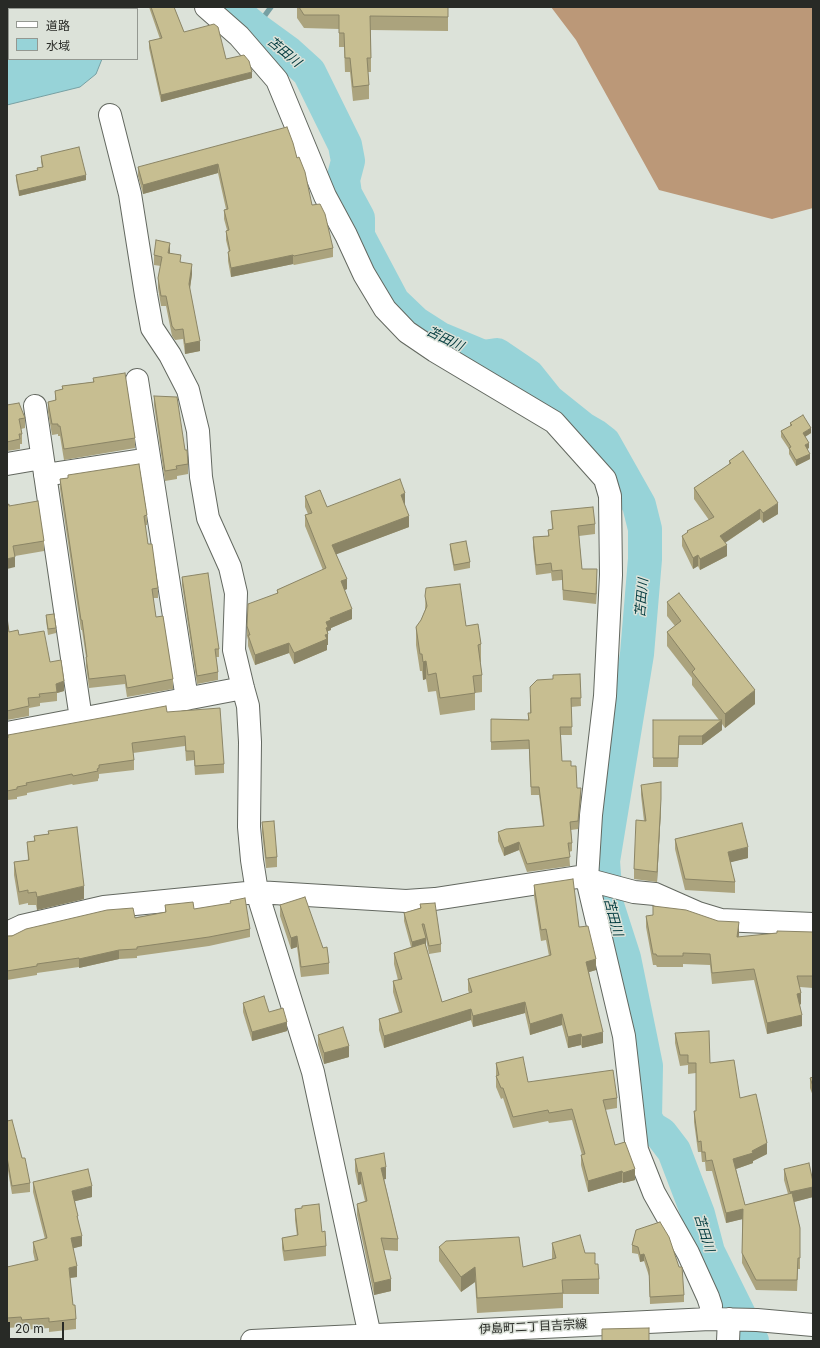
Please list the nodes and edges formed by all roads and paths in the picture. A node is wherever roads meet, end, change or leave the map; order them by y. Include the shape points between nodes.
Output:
1 (206, 7) edge
2 (110, 115) dead end
3 (137, 380) dead end
4 (35, 406) dead end
5 (149, 459) junction
6 (7, 464) edge
7 (43, 467) junction
8 (243, 688) junction
9 (187, 699) junction
10 (82, 719) junction
11 (7, 733) edge
12 (590, 880) junction
13 (257, 892) junction
14 (813, 924) edge
15 (7, 933) edge
16 (720, 1319) junction
17 (813, 1324) edge
18 (370, 1336) junction
19 (252, 1341) edge
20 (728, 1341) edge

1 - 12 street via 239,36 276,80 325,196 364,274 385,309 407,332 435,351 554,422 605,479 610,496 611,582 605,696 591,815
2 - 8 street via 130,194 152,328 170,355 188,390 198,431 201,477 208,518 230,567 236,593 234,650
3 - 5 street
4 - 7 street
5 - 7 street
5 - 9 street
6 - 7 street
7 - 10 street
8 - 9 street
8 - 13 street via 248,706 250,827
9 - 10 street
10 - 11 street
12 - 13 street via 578,877 435,899 406,901
12 - 14 street via 623,890 654,894 721,920
12 - 16 street via 589,891 624,1036 637,1150 654,1193 688,1253 711,1306
13 - 15 street via 104,907 22,926
13 - 18 street via 313,1072
16 - 17 street, 伊島町二丁目吉宗線
16 - 18 street, 伊島町二丁目吉宗線
16 - 20 street
18 - 19 street, 伊島町二丁目吉宗線

